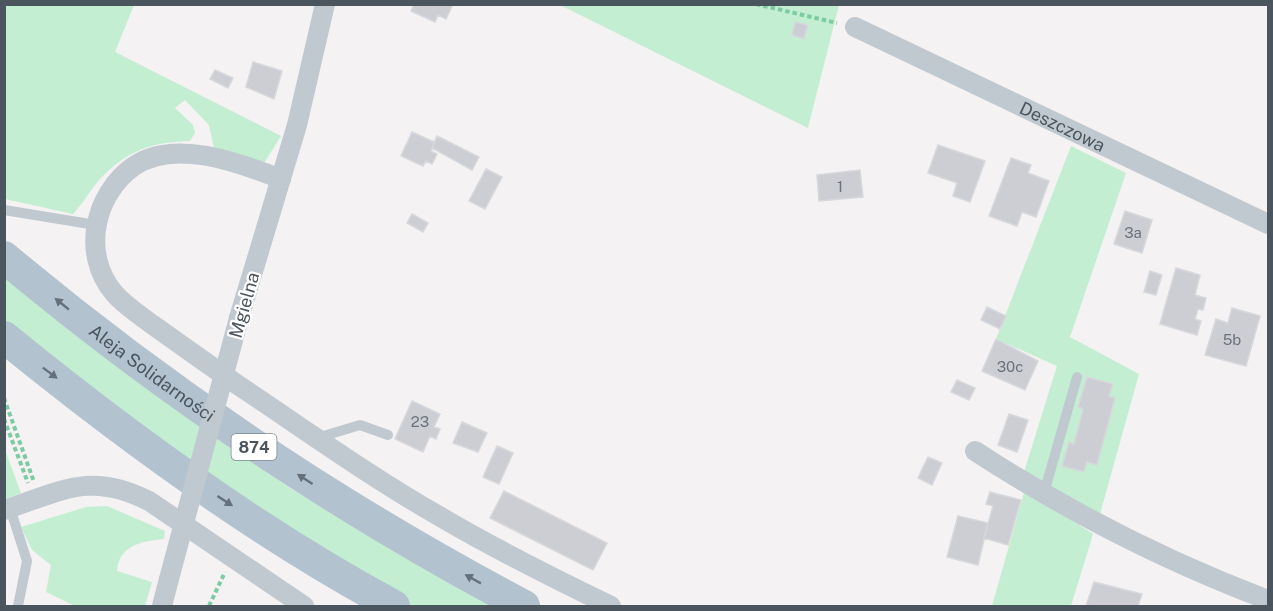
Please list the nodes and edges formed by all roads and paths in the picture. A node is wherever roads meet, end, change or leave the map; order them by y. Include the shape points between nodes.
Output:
1 (325, 4) edge
2 (756, 4) edge
3 (855, 27) joint
4 (282, 179) junction
5 (4, 210) edge
6 (1269, 224) edge
7 (96, 225) junction
8 (4, 257) edge
9 (4, 337) edge
10 (1077, 377) dead end
11 (4, 398) edge
12 (4, 419) edge
13 (388, 435) dead end
14 (316, 438) junction
15 (975, 451) dead end
16 (34, 483) dead end
17 (29, 487) dead end
18 (1044, 493) junction
19 (8, 509) edge
20 (226, 569) dead end
21 (1269, 600) edge
22 (18, 606) edge
23 (162, 606) edge
24 (209, 606) edge
25 (304, 606) edge
26 (394, 606) edge
27 (524, 606) edge
28 (611, 606) edge

1 - 4 street, Mgielna
2 - 3 path
3 - 6 street, Deszczowa
4 - 7 street via 195,153 152,157 124,174 111,189
4 - 23 street, Mgielna, bridge via 239,318
5 - 7 lane
7 - 14 street via 98,262 114,294
27 -> 8 main road, Aleja Solidarności / 874 via 428,554 251,445 129,357
9 -> 26 main road via 105,416 218,496
10 - 18 lane
11 - 16 path
12 - 17 path
13 - 14 lane via 360,425
14 - 28 street via 438,516
15 - 18 street
18 - 21 street via 1174,562
19 - 22 lane via 27,561
19 - 25 street via 80,486 97,484 132,493
20 - 24 path

